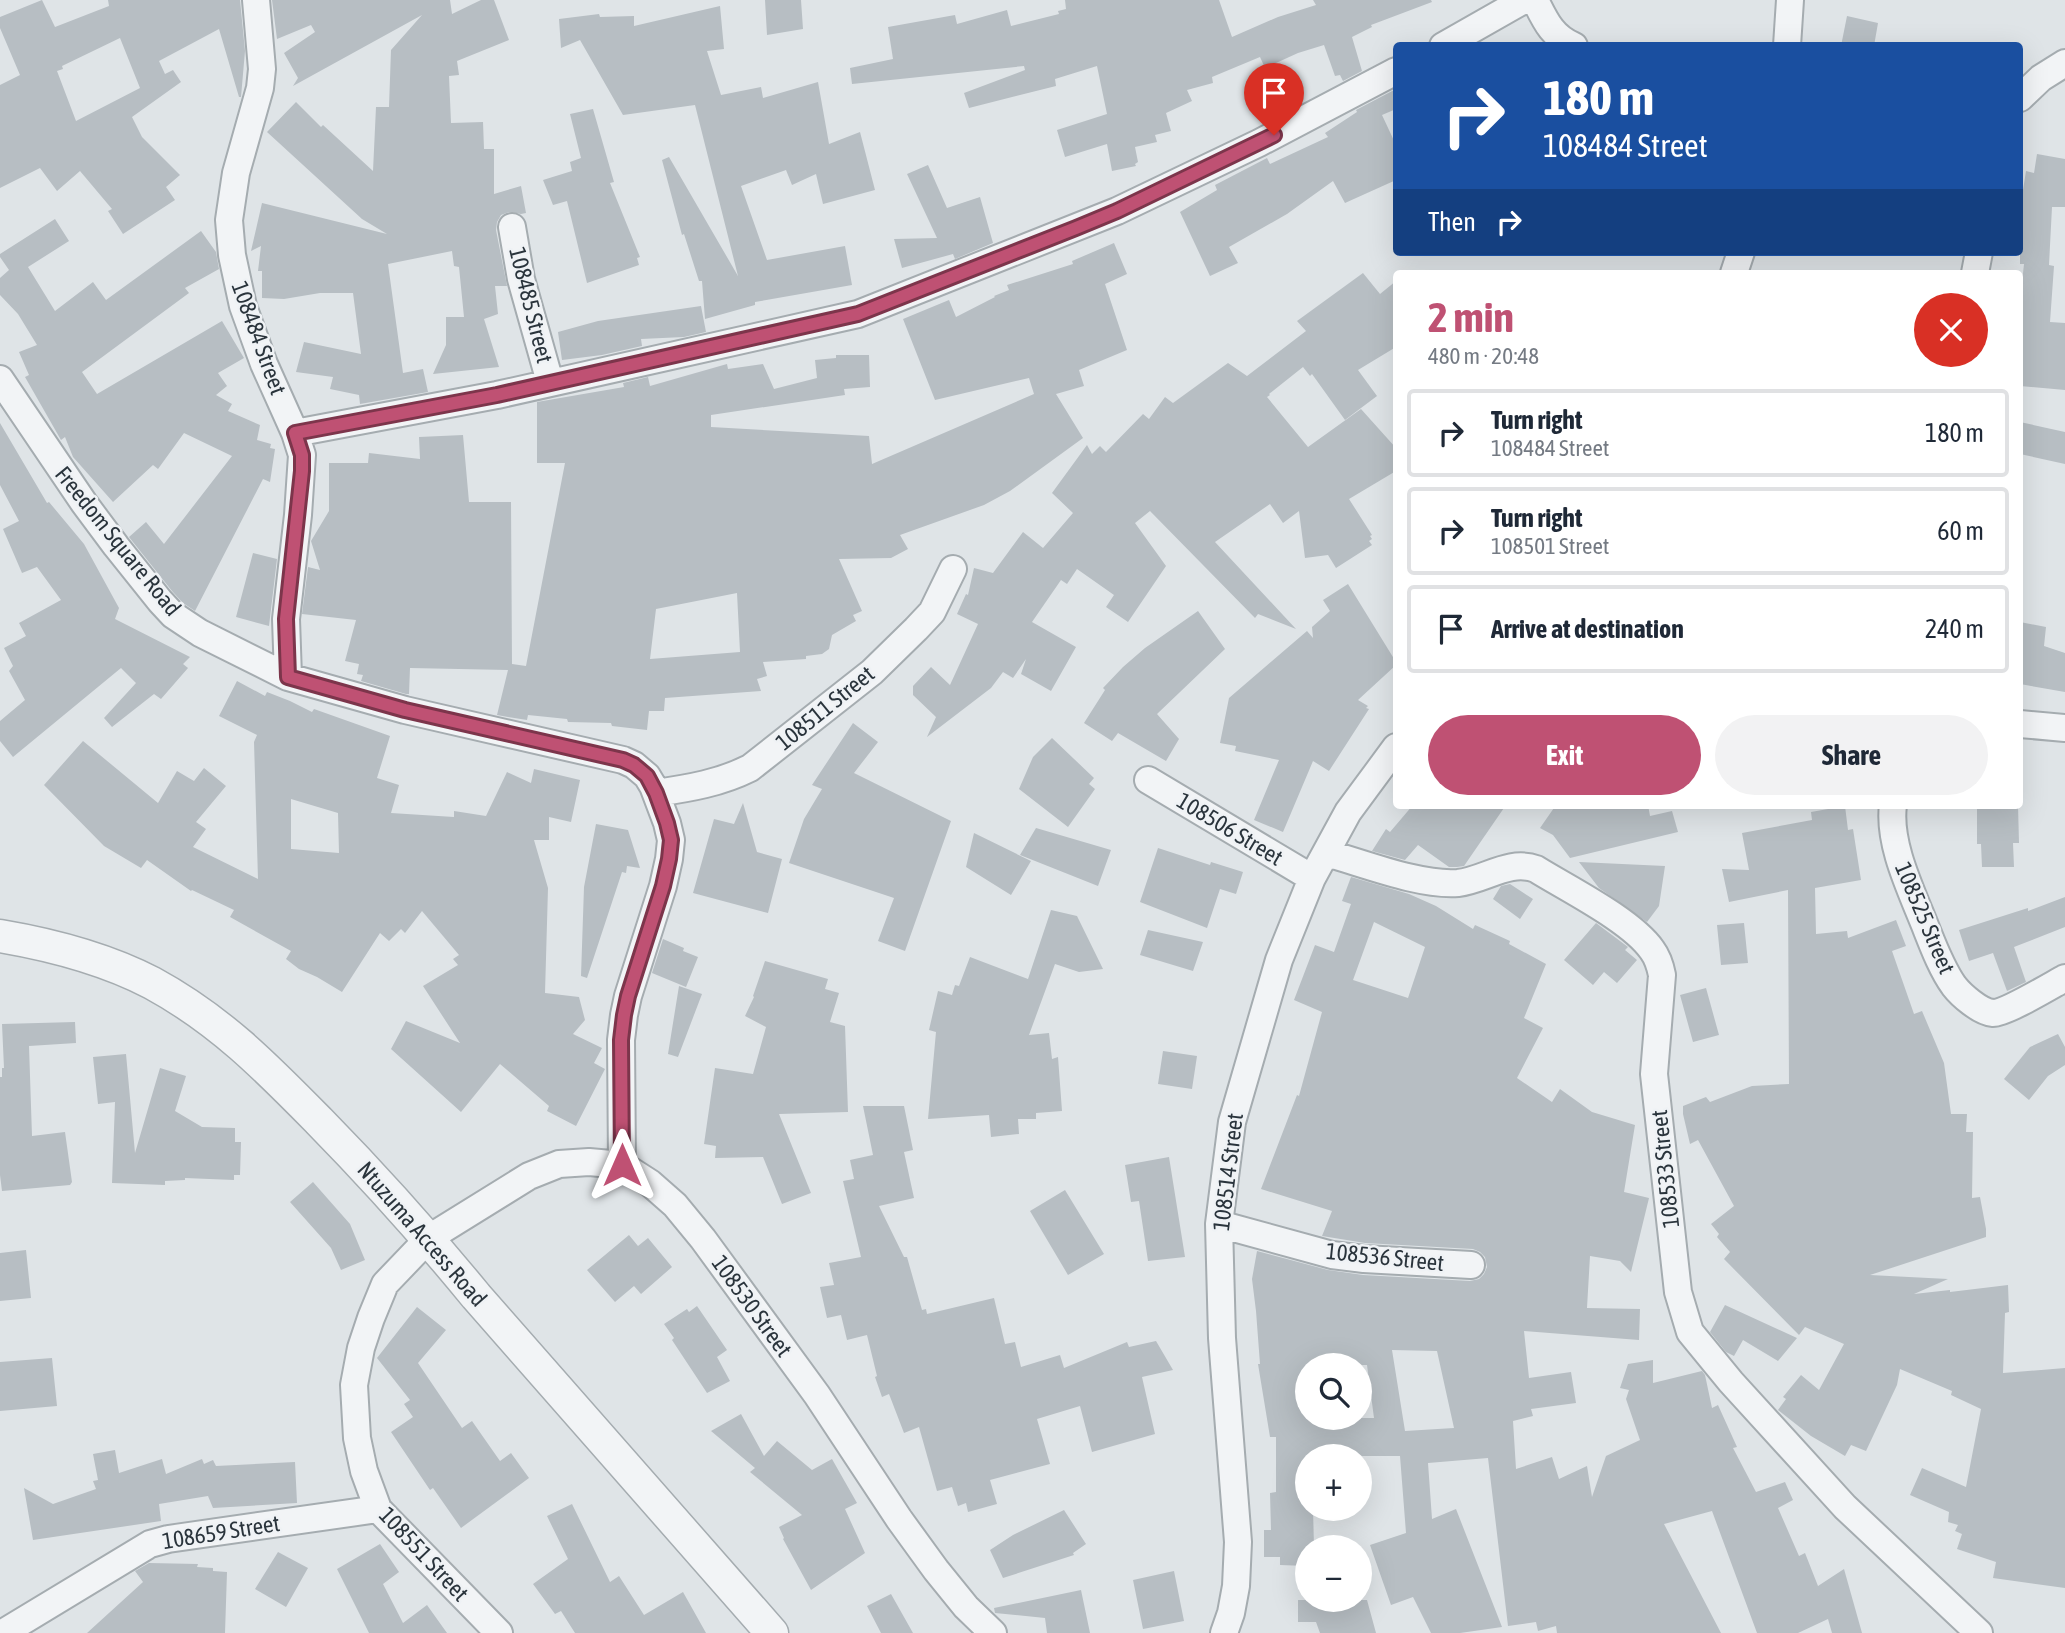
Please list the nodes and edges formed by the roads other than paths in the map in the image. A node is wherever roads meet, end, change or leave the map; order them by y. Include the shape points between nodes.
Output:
1 (256, 0) edge
2 (1524, 0) edge
3 (1535, 0) edge
4 (1790, 0) edge
5 (1450, 42) edge
6 (1566, 42) edge
7 (1787, 42) edge
8 (2065, 63) edge
9 (1393, 73) edge
10 (2023, 95) edge
11 (512, 227) dead end
12 (0, 379) edge
13 (550, 382) junction
14 (295, 433) junction
15 (953, 569) dead end
16 (288, 677) junction
17 (2023, 724) edge
18 (2065, 728) edge
19 (1393, 751) edge
20 (1148, 780) dead end
21 (656, 793) junction
22 (1892, 809) edge
23 (1326, 853) junction
24 (1311, 878) junction
25 (0, 936) edge
26 (2065, 978) edge
27 (622, 1165) junction
28 (1219, 1224) junction
29 (429, 1238) junction
30 (1471, 1265) dead end
31 (378, 1509) junction
32 (4, 1633) edge
33 (499, 1633) edge
34 (772, 1633) edge
35 (993, 1633) edge
36 (1224, 1633) edge
37 (1979, 1633) edge

1 - 14 street, 108484 Street via 260,88 236,173 230,238 243,306
2 - 5 street
3 - 6 street via 1546,23
4 - 7 street
8 - 10 street
9 - 13 street via 1117,211 877,307
11 - 13 street, 108485 Street via 520,279
12 - 16 street, Freedom Square Road via 84,503 173,615
13 - 14 street
14 - 16 street, 108484 Street via 302,471 286,619
15 - 21 street, 108511 Street via 932,612 916,629 872,672 750,768 710,784
16 - 21 street, Freedom Square Road via 405,710 623,760 647,776
17 - 18 street
19 - 23 street, 108514 Street via 1348,812
20 - 24 street, 108506 Street
21 - 27 street, Freedom Square Road via 671,840 663,886 624,1015
22 - 26 street, 108525 Street via 1904,873 1933,945 1963,996 1992,1013
23 - 24 street, 108514 Street
23 - 37 street, 108533 Street via 1438,882 1458,883 1518,864 1527,866 1614,916 1650,947 1662,975 1654,1074 1678,1292 1690,1332 1845,1507
24 - 28 street, 108514 Street via 1279,960 1231,1122
25 - 29 street, Ntuzuma Access Road via 74,951 116,967 211,1020 270,1070
27 - 29 street, 108530 Street via 559,1164 528,1176
27 - 35 street, 108530 Street via 675,1205 704,1239 936,1570
28 - 30 street, 108536 Street via 1332,1255
28 - 36 street, 108514 Street via 1222,1338 1238,1542 1236,1586
29 - 31 street, 108551 Street via 385,1284 361,1348 354,1385 364,1471
29 - 34 street, Ntuzuma Access Road
31 - 32 street, 108659 Street via 150,1544
31 - 33 street, 108551 Street

